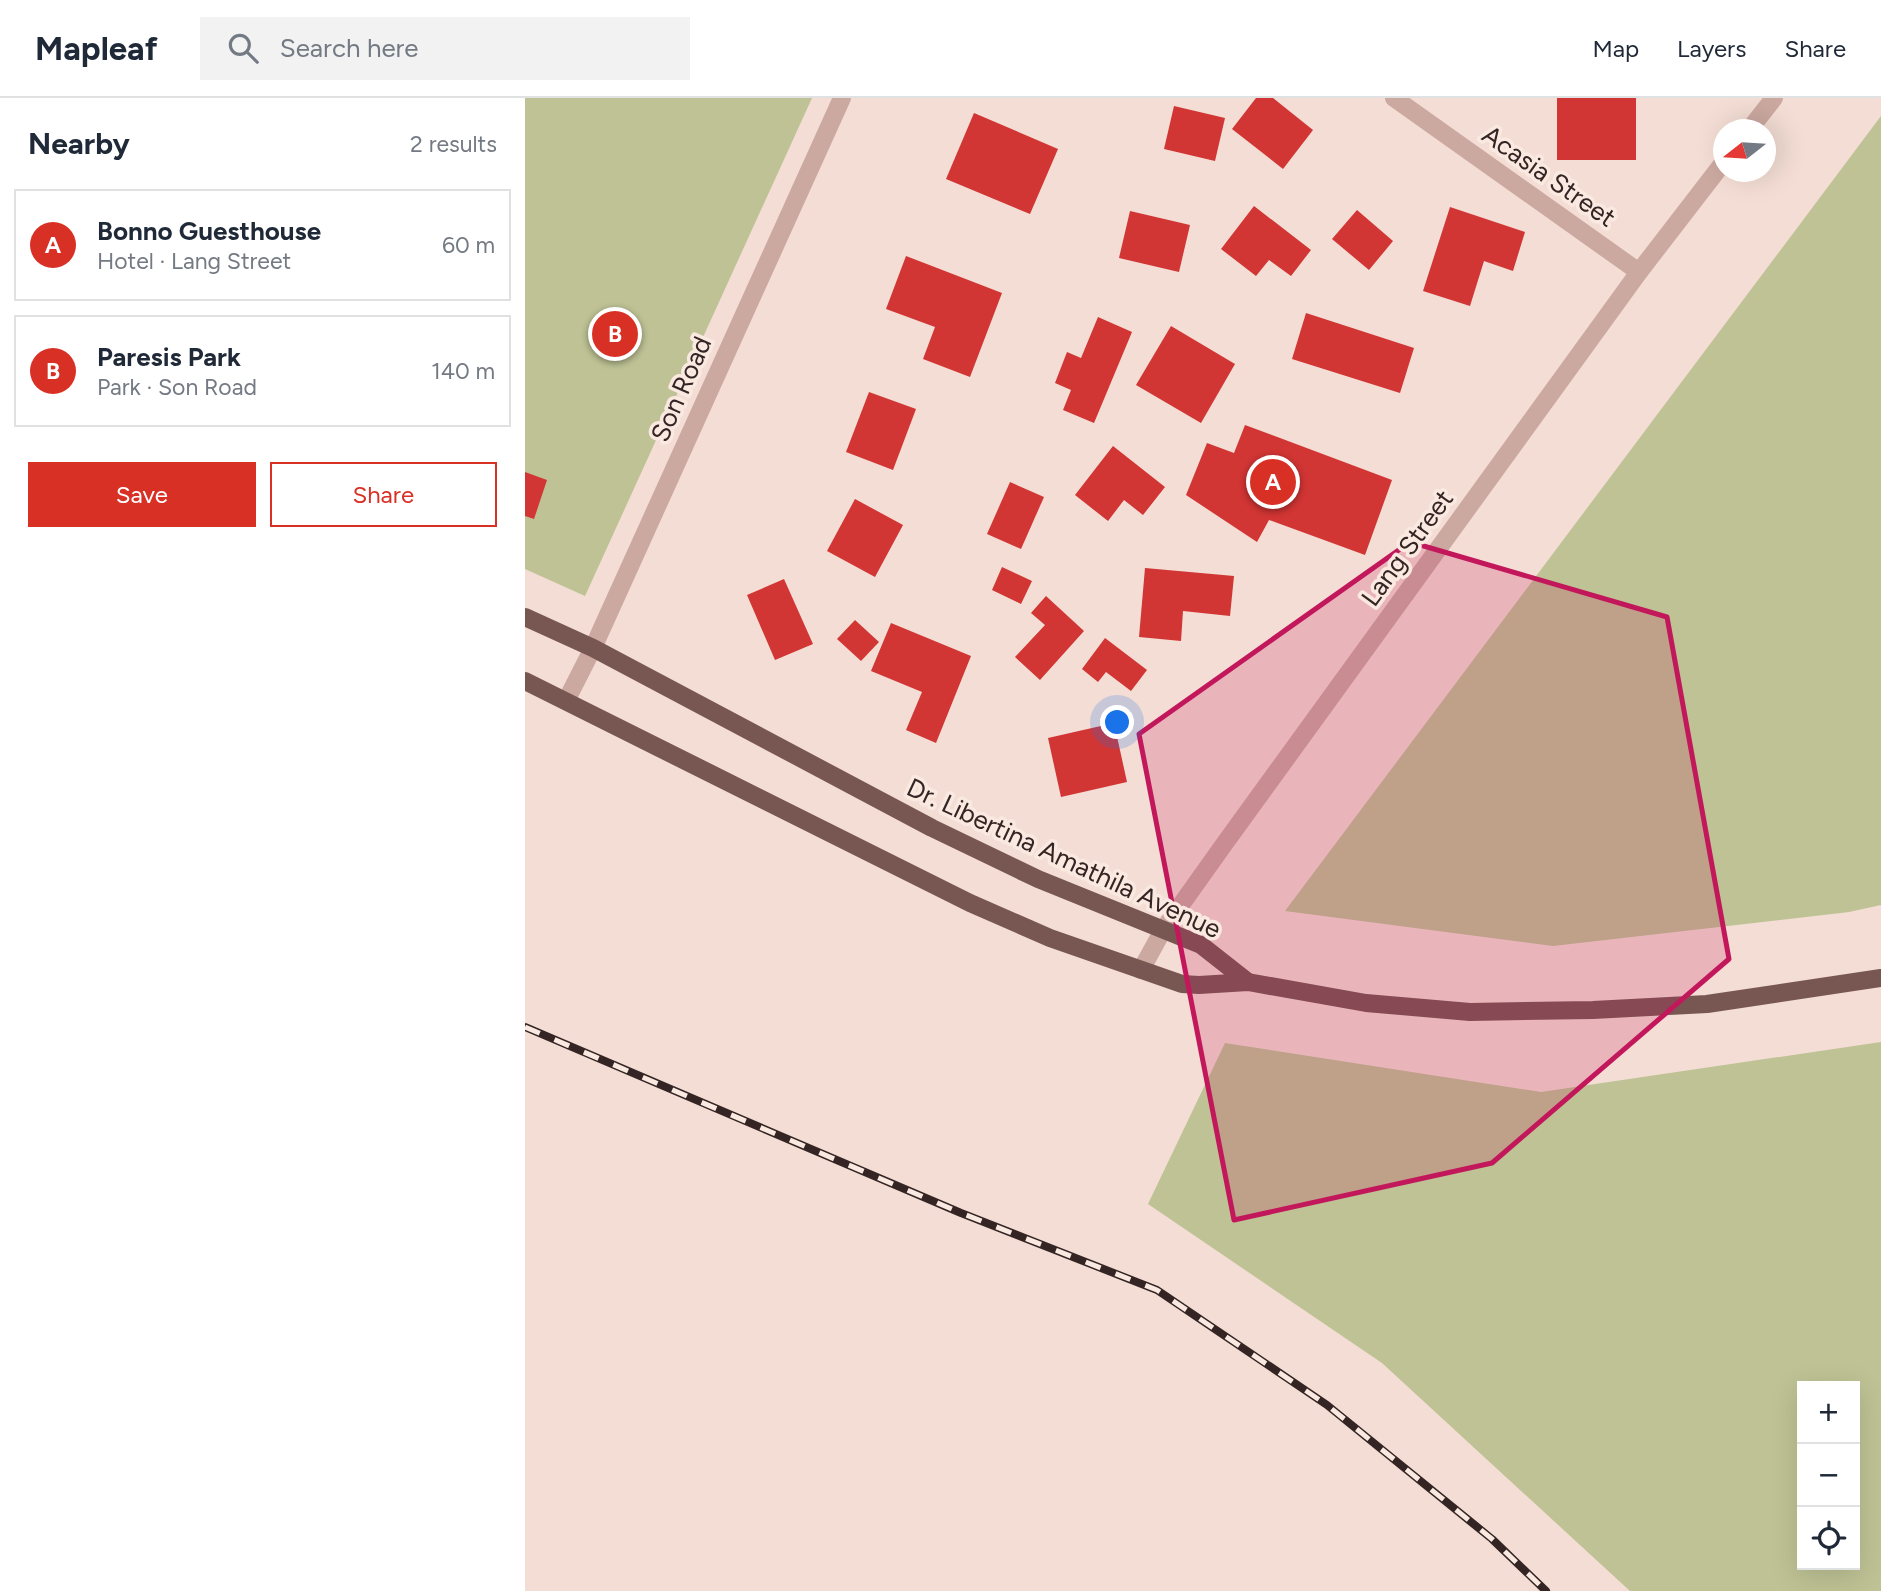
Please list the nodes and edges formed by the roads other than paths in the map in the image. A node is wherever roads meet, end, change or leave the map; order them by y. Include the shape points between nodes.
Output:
1 (842, 98) edge
2 (1394, 98) edge
3 (1773, 98) edge
4 (1757, 119) edge
5 (1713, 177) edge
6 (1639, 272) junction
7 (525, 617) edge
8 (593, 649) junction
9 (525, 681) edge
10 (566, 701) junction
11 (1163, 930) junction
12 (1141, 970) junction
13 (1881, 978) edge
14 (1248, 982) junction

1 - 8 street, Son Road
2 - 6 street, Acasia Street
3 - 4 street
5 - 6 street, Lang Street
6 - 11 street, Lang Street
7 - 8 main road, Dr. Libertina Amathila Avenue
8 - 10 street, Son Road
8 - 11 main road, Dr. Libertina Amathila Avenue via 932,828 1038,879
9 - 10 main road
10 - 12 main road via 970,903
11 - 12 street, Lang Street
11 - 14 main road, Dr. Libertina Amathila Avenue via 1201,945
12 - 14 main road via 1182,984
13 - 14 main road via 1707,1004 1470,1012 1366,1003

